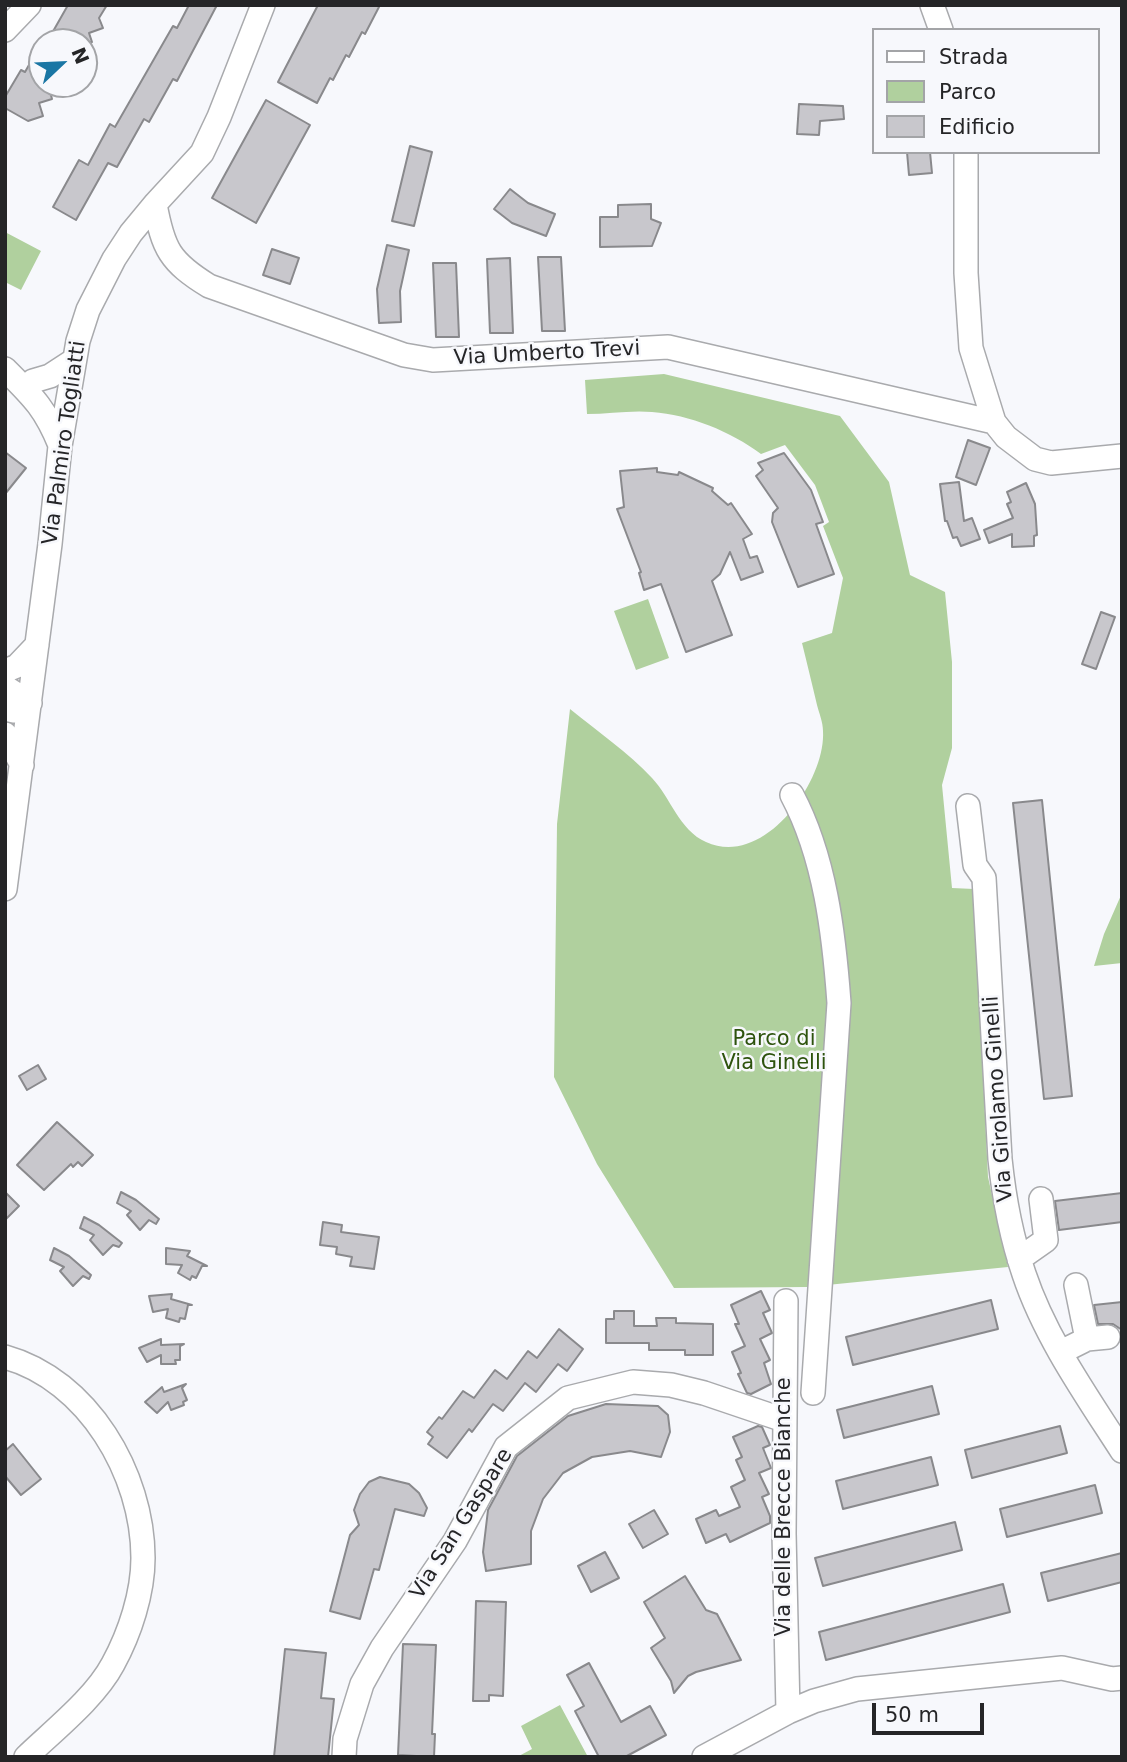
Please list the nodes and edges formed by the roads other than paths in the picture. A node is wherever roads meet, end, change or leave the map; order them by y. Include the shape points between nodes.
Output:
1 (29, 5) edge
2 (263, 5) edge
3 (932, 5) edge
4 (940, 28) edge
5 (5, 30) edge
6 (967, 154) edge
7 (155, 204) junction
8 (73, 361) junction
9 (5, 369) edge
10 (34, 390) junction
11 (66, 405) junction
12 (993, 422) junction
13 (60, 446) junction
14 (1122, 456) edge
15 (37, 645) junction
16 (5, 671) edge
17 (5, 687) edge
18 (30, 703) junction
19 (5, 709) edge
20 (5, 734) edge
21 (22, 765) junction
22 (792, 795) dead end
23 (968, 806) dead end
24 (5, 888) edge
25 (1041, 1199) dead end
26 (1019, 1259) junction
27 (1076, 1285) dead end
28 (786, 1301) dead end
29 (1061, 1352) junction
30 (5, 1357) edge
31 (813, 1393) dead end
32 (784, 1420) junction
33 (1122, 1451) edge
34 (1090, 1674) junction
35 (1122, 1678) edge
36 (1122, 1692) edge
37 (788, 1712) junction
38 (26, 1757) edge
39 (344, 1757) edge
40 (704, 1757) edge

1 - 5 street
2 - 7 street, Via Palmiro Togliatti via 202,153
3 - 4 street
6 - 12 street via 971,348
7 - 8 street, Via Palmiro Togliatti via 105,274 88,310
7 - 12 street, Via Umberto Trevi via 170,256 188,274 209,286 404,355 433,360 668,347
8 - 10 street
8 - 11 street, Via Palmiro Togliatti
9 - 10 street
10 - 11 street
10 - 13 street
11 - 13 street, Via Palmiro Togliatti
12 - 14 street via 1035,459 1051,463
13 - 15 street, Via Palmiro Togliatti
15 - 16 street via 17,666
15 - 18 street, Via Palmiro Togliatti
17 - 18 street
18 - 19 street via 14,711
18 - 21 street, Via Palmiro Togliatti
20 - 21 street
21 - 24 street, Via Palmiro Togliatti
22 - 31 street via 819,868 836,959 838,1003
23 - 26 street, Via Girolamo Ginelli via 975,865 984,877 1001,1171
25 - 26 street via 1055,1239
26 - 29 street, Via Girolamo Ginelli
27 - 29 street via 1097,1338
28 - 32 street, Via delle Brecce Bianche
29 - 33 street, Via Girolamo Ginelli
30 - 38 street via 26,1363 66,1390 112,1444 134,1496 143,1560 129,1633 112,1667
32 - 37 street, Via delle Brecce Bianche
32 - 39 street, Via San Gaspare via 671,1385 633,1382 568,1398 506,1447 455,1541 362,1684
34 - 35 street
34 - 36 street
34 - 37 street via 1062,1668 858,1689
37 - 40 street

